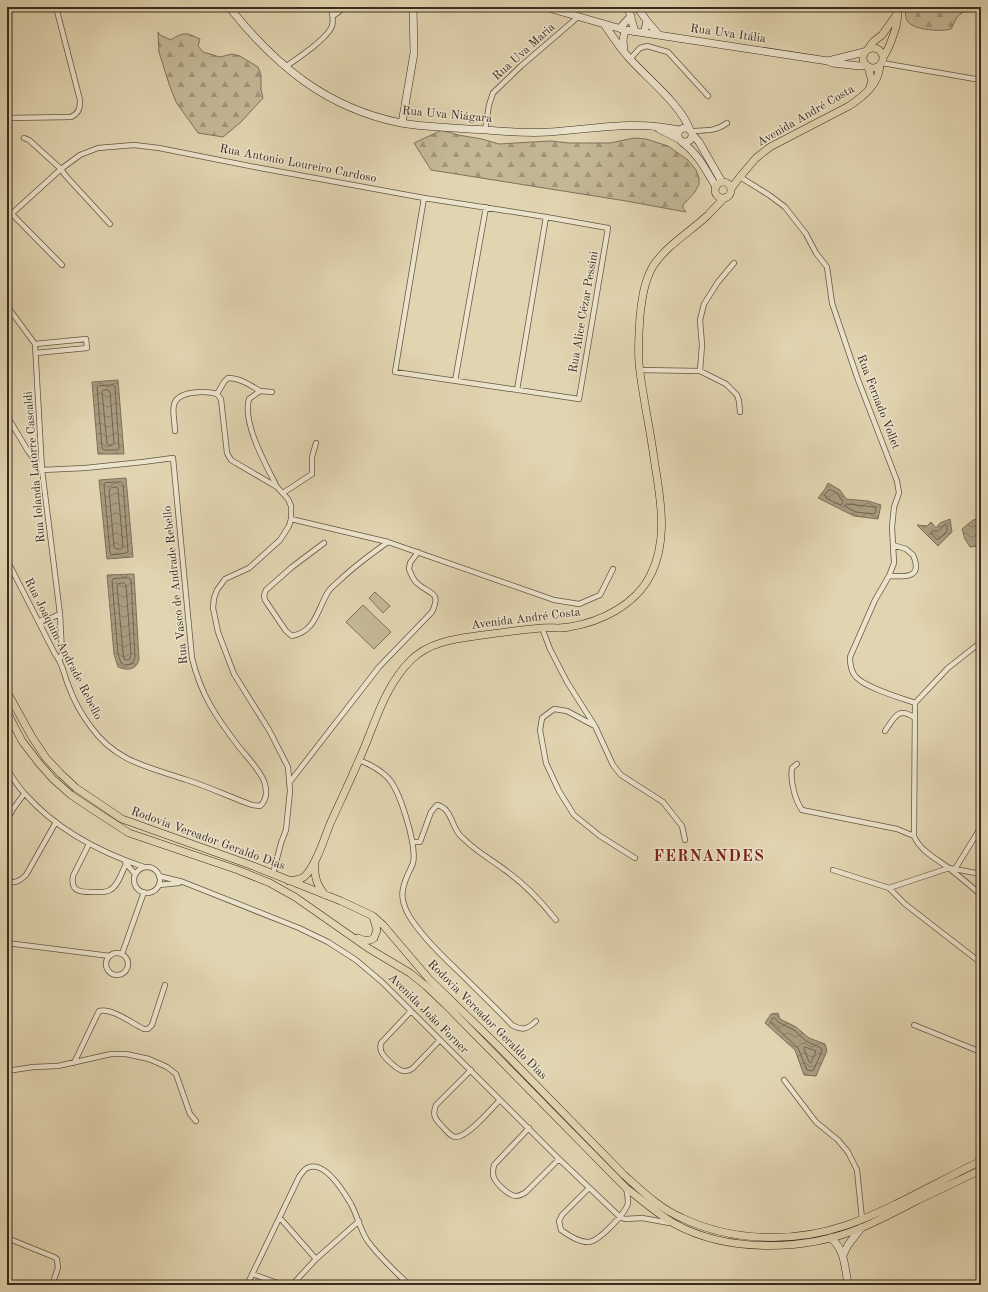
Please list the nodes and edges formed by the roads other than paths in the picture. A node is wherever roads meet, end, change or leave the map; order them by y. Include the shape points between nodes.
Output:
1 (56, 7) edge
2 (229, 7) edge
3 (331, 7) edge
4 (345, 7) edge
5 (413, 7) edge
6 (545, 7) edge
7 (628, 7) edge
8 (636, 7) edge
9 (898, 10) edge
10 (333, 16) junction
11 (631, 16) junction
12 (578, 17) junction
13 (647, 21) junction
14 (604, 24) junction
15 (623, 29) junction
16 (635, 32) junction
17 (644, 33) junction
18 (659, 35) junction
19 (866, 51) junction
20 (624, 52) junction
21 (630, 59) junction
22 (828, 61) junction
23 (882, 62) junction
24 (867, 66) junction
25 (286, 67) junction
26 (981, 80) edge
27 (869, 90) junction
28 (708, 96) dead end
29 (7, 118) edge
30 (402, 123) junction
31 (727, 124) dead end
32 (655, 127) junction
33 (485, 130) junction
34 (687, 131) junction
35 (24, 138) dead end
36 (681, 140) junction
37 (61, 169) junction
38 (739, 178) junction
39 (724, 183) junction
40 (715, 189) junction
41 (731, 189) junction
42 (424, 198) junction
43 (724, 198) junction
44 (486, 208) junction
45 (7, 209) edge
46 (713, 209) junction
47 (12, 214) junction
48 (546, 217) junction
49 (7, 218) edge
50 (110, 224) dead end
51 (608, 228) joint
52 (734, 263) dead end
53 (62, 265) dead end
54 (7, 306) edge
55 (35, 344) junction
56 (36, 353) junction
57 (640, 370) junction
58 (700, 371) junction
59 (455, 381) junction
60 (517, 390) junction
61 (260, 391) junction
62 (272, 392) dead end
63 (217, 394) junction
64 (740, 412) dead end
65 (7, 416) edge
66 (175, 431) dead end
67 (316, 443) dead end
68 (42, 470) junction
69 (277, 487) junction
70 (283, 493) junction
71 (291, 519) junction
72 (388, 542) junction
73 (324, 543) dead end
74 (893, 545) junction
75 (418, 552) junction
76 (7, 560) edge
77 (614, 569) dead end
78 (889, 576) junction
79 (60, 614) junction
80 (39, 620) junction
81 (542, 628) junction
82 (981, 642) edge
83 (60, 659) junction
84 (7, 692) edge
85 (915, 703) junction
86 (7, 712) edge
87 (915, 718) junction
88 (595, 726) junction
89 (885, 731) dead end
90 (359, 760) junction
91 (797, 764) dead end
92 (7, 770) edge
93 (289, 783) junction
94 (24, 794) junction
95 (260, 806) joint
96 (7, 820) edge
97 (56, 822) junction
98 (981, 827) edge
99 (914, 836) junction
100 (685, 840) dead end
101 (413, 842) junction
102 (89, 844) junction
103 (635, 858) dead end
104 (315, 861) junction
105 (124, 862) junction
106 (144, 867) junction
107 (952, 869) junction
108 (833, 870) dead end
109 (135, 874) junction
110 (273, 874) junction
111 (981, 874) edge
112 (159, 876) junction
113 (289, 881) junction
114 (7, 882) edge
115 (183, 882) junction
116 (159, 885) junction
117 (889, 888) junction
118 (144, 892) junction
119 (325, 895) junction
120 (981, 895) edge
121 (373, 916) junction
122 (556, 920) dead end
123 (345, 933) junction
124 (7, 944) edge
125 (122, 954) junction
126 (98, 955) junction
127 (110, 956) junction
128 (981, 963) edge
129 (106, 964) junction
130 (165, 985) dead end
131 (411, 1011) junction
132 (536, 1021) dead end
133 (914, 1025) dead end
134 (440, 1040) junction
135 (981, 1052) edge
136 (74, 1063) junction
137 (471, 1070) junction
138 (7, 1072) edge
139 (784, 1080) dead end
140 (500, 1100) junction
141 (196, 1121) dead end
142 (529, 1128) junction
143 (559, 1159) junction
144 (981, 1161) edge
145 (981, 1170) edge
146 (589, 1188) junction
147 (626, 1188) junction
148 (620, 1217) junction
149 (280, 1218) junction
150 (862, 1219) junction
151 (359, 1221) junction
152 (675, 1224) junction
153 (861, 1228) junction
154 (7, 1238) edge
155 (831, 1238) junction
156 (843, 1255) junction
157 (316, 1259) junction
158 (252, 1274) junction
159 (52, 1285) edge
160 (247, 1285) edge
161 (283, 1285) edge
162 (292, 1285) edge
163 (409, 1285) edge
164 (848, 1285) edge

1 - 29 street via 80,108 77,114 71,117
2 - 25 street, Rua Uva Niágara via 256,40
3 - 10 street
4 - 10 street
5 - 30 street via 414,53
6 - 12 street, Rua Uva Itália
7 - 11 street
8 - 13 street
9 - 19 main road, Avenida André Costa via 882,35
9 - 23 main road, Avenida André Costa via 897,25
10 - 25 street via 327,34
11 - 15 street
11 - 16 street
12 - 14 street, Rua Uva Itália
12 - 33 street, Rua Uva Maria via 493,93
13 - 17 street
13 - 18 street
14 - 15 street, Rua Uva Itália
14 - 20 street
15 - 16 street, Rua Uva Itália
15 - 20 street
16 - 17 street, Rua Uva Itália
17 - 18 street, Rua Uva Itália
18 - 22 street, Rua Uva Itália
19 - 22 street, Rua Uva Itália
19 - 23 main road via 878,49 882,53
19 - 24 main road via 863,59
20 - 21 street
21 - 28 street via 640,48 647,46 668,52
21 - 34 street via 678,107 687,121
22 - 24 street, Rua Uva Itália
23 - 24 main road via 872,68
23 - 26 street
23 - 27 main road, Avenida André Costa via 874,84
24 - 27 main road, Avenida André Costa via 872,81
25 - 30 street, Rua Uva Niágara via 308,84 343,104 369,115
27 - 38 main road, Avenida André Costa via 849,106 770,147 756,158
30 - 33 street, Rua Uva Niágara
31 - 34 street via 715,130
32 - 33 street, Rua Uva Niágara via 634,125 541,132
32 - 34 street, Rua Uva Niágara
32 - 36 street, Rua Uva Niágara
34 - 36 street via 678,135
34 - 36 street via 689,141
34 - 39 street via 699,142
35 - 37 street
36 - 40 street, Rua Uva Niágara via 701,161
37 - 42 street, Rua Antonio Loureiro Cardoso via 80,155 98,148 134,144
37 - 47 street, Rua Antonio Loureiro Cardoso
37 - 50 street
38 - 39 main road, Avenida André Costa
38 - 41 main road, Avenida André Costa
38 - 74 street, Rua Fernado Vollet via 785,207 827,267 832,303 897,482 899,493 894,507
39 - 40 main road
39 - 41 main road
40 - 43 main road via 719,197
40 - 46 main road
41 - 43 main road via 729,196
42 - 44 street, Rua Antonio Loureiro Cardoso
42 - 59 street via 396,372
43 - 46 main road, Avenida André Costa
44 - 48 street, Rua Antonio Loureiro Cardoso
44 - 59 street
45 - 47 street
46 - 57 main road, Avenida André Costa via 664,253 646,279 642,295 638,348
47 - 49 street, Rua Antonio Loureiro Cardoso
47 - 53 street
48 - 51 street, Rua Antonio Loureiro Cardoso
48 - 60 street
51 - 60 street, Rua Alice Cézar Pessini via 579,399
52 - 58 street via 704,304 700,320
54 - 55 street
55 - 56 street, Rua Iolanda Latorre Cascaldi
55 - 56 street via 86,339 87,348
56 - 68 street, Rua Iolanda Latorre Cascaldi
57 - 58 street
57 - 81 main road, Avenida André Costa via 661,517 660,543 650,577 631,600 610,614 582,625
58 - 64 street via 726,384 737,395
59 - 60 street
61 - 62 street
61 - 63 street via 234,378 228,378
61 - 69 street via 248,401 249,418 254,439
63 - 66 street via 199,392 176,400
63 - 69 street via 221,399 227,453 231,460
65 - 68 street
67 - 70 street via 312,457 312,474
68 - 79 street, Rua Iolanda Latorre Cascaldi
68 - 95 street, Rua Vasco de Andrade Rebello via 173,458 192,658 201,686 214,713 264,781 266,796
69 - 70 street
70 - 71 street via 291,506
71 - 72 street
71 - 93 street via 280,540 249,568 225,579 217,590 213,608 218,632 234,674 269,730 288,767
72 - 73 street via 358,563 328,591 309,627 292,636 286,631 264,595 266,590 292,567
72 - 75 street
74 - 78 street, Rua Fernado Vollet via 894,563
74 - 78 street via 914,555 916,566 910,576
75 - 77 street via 554,600 579,604 600,595
75 - 93 street via 409,569 417,583 436,597 432,612 379,667
76 - 80 street, Rua Joaquim Andrade Rebello
78 - 85 street, Rua Fernado Vollet via 875,600 850,656 850,664 856,678 864,684
79 - 80 street
79 - 83 street, Rua Iolanda Latorre Cascaldi
80 - 83 street, Rua Joaquim Andrade Rebello via 55,654
81 - 88 street via 567,682
81 - 90 main road, Avenida André Costa via 458,638 441,642 414,657 388,690
82 - 85 street via 948,668
83 - 95 street, Rua Joaquim Andrade Rebello via 75,701 90,727 106,746 127,760 188,780 252,806
84 - 110 main road, Rodovia Vereador Geraldo Dias via 46,758 76,788 122,819
85 - 87 street
86 - 123 main road, Rodovia Vereador Geraldo Dias via 22,741 53,779 95,811 129,833 270,883 295,897
87 - 89 street via 902,712
87 - 99 street
88 - 100 street via 613,765 621,775 663,802 682,826
88 - 103 street via 567,711 554,709 542,718 540,730 546,763 574,815 600,836
90 - 101 street via 388,778 396,788
90 - 104 main road, Avenida André Costa
91 - 99 street via 792,768 793,782 802,810 897,829
92 - 94 street
93 - 110 street via 286,830
94 - 96 street
94 - 97 street
97 - 102 street
97 - 114 street via 26,875 21,880
98 - 107 street
99 - 107 street via 925,851
101 - 122 street via 420,842 431,812 437,806 441,806 449,813 458,834 473,849 527,888
101 - 132 street via 413,863 404,883 402,895 409,915 433,946 512,1025 519,1029 530,1028
102 - 105 street
102 - 105 street via 73,876 73,887 77,891 110,890 115,886
104 - 113 main road, Avenida André Costa via 306,876
104 - 119 main road, Avenida André Costa via 316,882
105 - 106 street
105 - 109 street
106 - 109 street
106 - 112 street via 152,868
107 - 111 street
107 - 117 street
107 - 120 street
108 - 117 street
109 - 118 street via 135,885
110 - 113 main road, Rodovia Vereador Geraldo Dias
112 - 115 street, Avenida João Forner
112 - 116 street
113 - 119 main road, Rodovia Vereador Geraldo Dias
115 - 116 street, Avenida João Forner
115 - 131 street, Avenida João Forner via 328,942 367,969
116 - 118 street via 153,891
117 - 128 street via 905,904
118 - 125 street
119 - 121 main road, Rodovia Vereador Geraldo Dias
121 - 123 main road via 377,930 372,940 364,941
121 - 150 main road, Rodovia Vereador Geraldo Dias via 429,979 624,1175 661,1207 701,1227 759,1237 804,1234
123 - 147 main road, Rodovia Vereador Geraldo Dias via 410,973 426,986
124 - 126 street
125 - 127 street
125 - 129 street via 128,965 121,975 109,972
126 - 127 street
126 - 129 street
127 - 129 street
130 - 136 street via 152,1025 148,1029 114,1013 99,1011
131 - 134 street, Avenida João Forner
131 - 134 street via 381,1043 382,1054 403,1072 413,1068
133 - 135 street
134 - 137 street, Avenida João Forner
136 - 138 street
136 - 141 street via 111,1054 126,1054 167,1067 176,1074 190,1114
137 - 140 street, Avenida João Forner
137 - 140 street via 434,1109 436,1120 451,1136 466,1134
139 - 150 street via 816,1122 848,1152 857,1170
140 - 142 street, Avenida João Forner
142 - 143 street, Avenida João Forner
142 - 143 street via 494,1165 495,1180 510,1194 520,1196
143 - 146 street, Avenida João Forner
144 - 150 main road, Rodovia Vereador Geraldo Dias
145 - 153 main road, Rodovia Vereador Geraldo Dias
146 - 148 street, Avenida João Forner
146 - 148 street via 562,1215 559,1221 561,1230 567,1235 592,1242
147 - 148 street via 628,1203
147 - 152 main road, Rodovia Vereador Geraldo Dias via 655,1212
148 - 152 street
149 - 151 street via 299,1177 306,1168 313,1166 326,1171 339,1186
149 - 157 street
149 - 158 street
151 - 157 street
151 - 163 street via 366,1239
152 - 155 main road, Rodovia Vereador Geraldo Dias via 720,1240 769,1246
153 - 155 main road, Rodovia Vereador Geraldo Dias
153 - 156 street
154 - 159 street via 54,1256 58,1268
155 - 156 street
156 - 164 street
157 - 162 street
158 - 160 street
158 - 161 street

